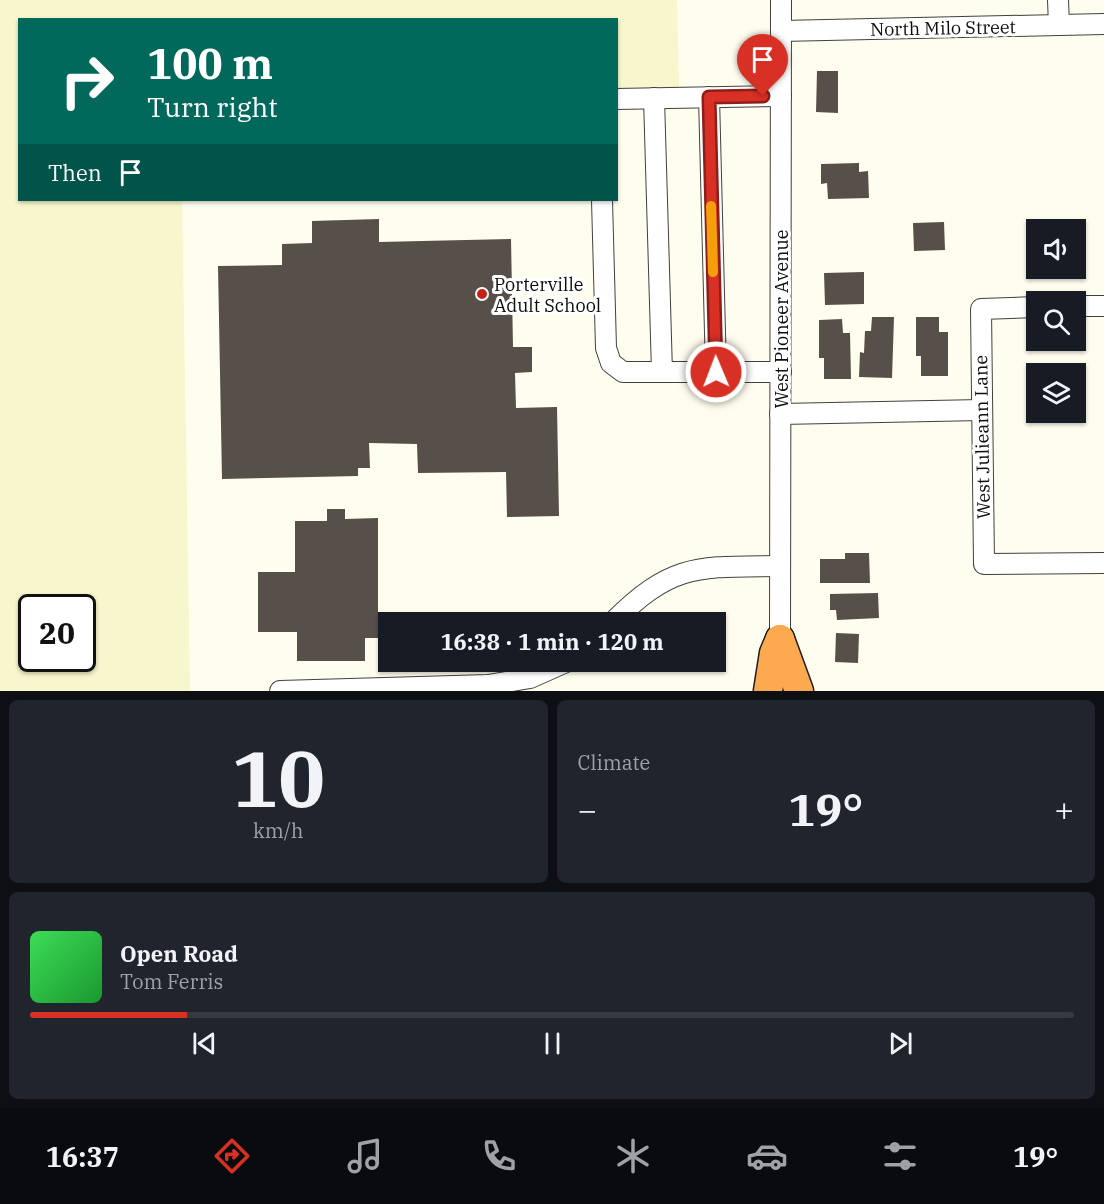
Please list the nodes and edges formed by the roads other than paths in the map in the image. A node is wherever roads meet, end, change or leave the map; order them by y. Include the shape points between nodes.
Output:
1 (781, 0) edge
2 (1058, 0) edge
3 (1104, 24) edge
4 (1059, 25) junction
5 (781, 31) junction
6 (781, 96) junction
7 (709, 97) junction
8 (654, 98) junction
9 (618, 99) edge
10 (602, 201) edge
11 (1086, 306) edge
12 (1104, 306) edge
13 (1026, 307) edge
14 (662, 372) junction
15 (716, 372) junction
16 (781, 372) junction
17 (982, 410) junction
18 (780, 414) junction
19 (1104, 563) edge
20 (780, 566) junction
21 (625, 612) edge
22 (780, 639) junction
23 (544, 672) edge
24 (280, 691) edge
25 (768, 691) edge
26 (799, 691) edge

1 - 5 street, West Pioneer Avenue
2 - 4 street
3 - 4 street, North Milo Street
4 - 5 street, North Milo Street
5 - 6 street, West Pioneer Avenue
6 - 7 street
6 - 16 street, West Pioneer Avenue
7 - 8 street
7 - 15 street
8 - 9 street
8 - 14 street
10 - 14 street via 606,348 611,363 622,372
11 - 12 street
13 - 17 street, West Julieann Lane via 981,309
14 - 15 street
15 - 16 street
16 - 18 street, West Pioneer Avenue
17 - 18 street
17 - 19 street, West Julieann Lane via 984,564
18 - 20 street, West Pioneer Avenue
20 - 21 street via 720,567 674,575
20 - 22 street, West Pioneer Avenue
22 - 25 highway
22 - 26 highway
23 - 24 street via 488,685

